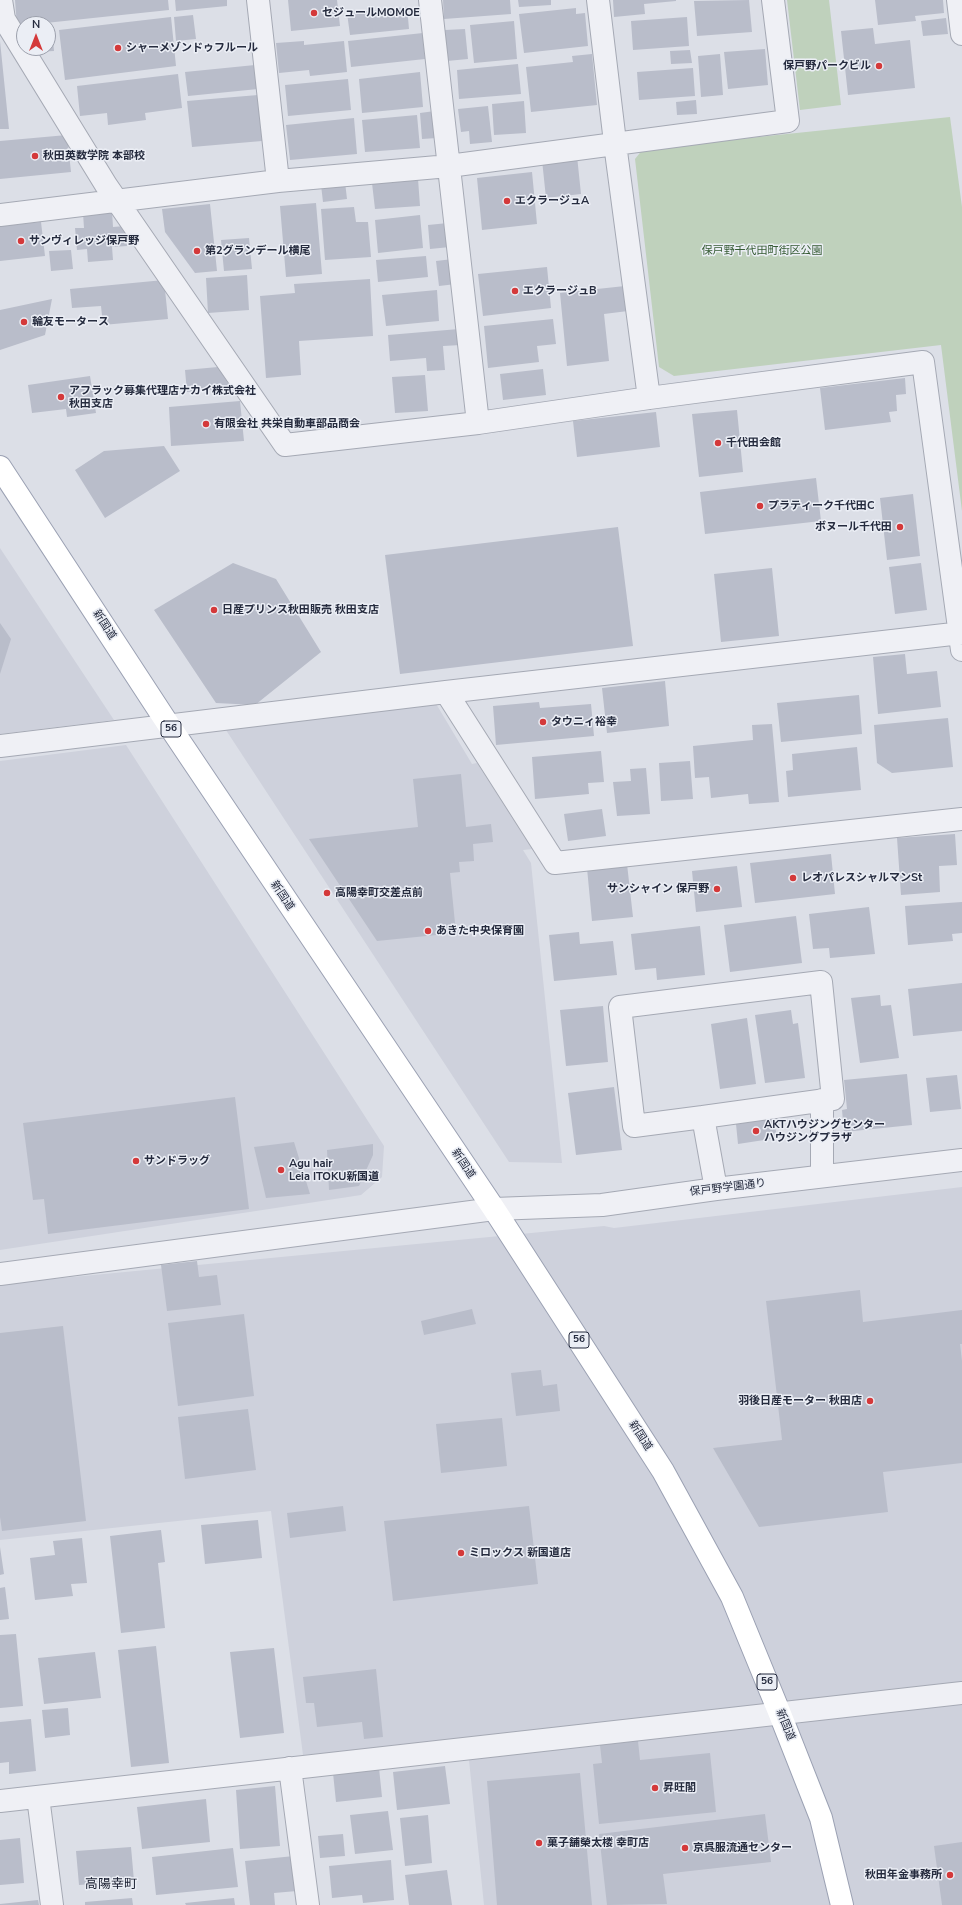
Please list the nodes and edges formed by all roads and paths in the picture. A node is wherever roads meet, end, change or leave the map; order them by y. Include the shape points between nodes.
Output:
1 (1, 0) edge
2 (258, 0) edge
3 (430, 0) edge
4 (598, 0) edge
5 (773, 0) edge
6 (958, 0) edge
7 (962, 34) edge
8 (615, 143) junction
9 (449, 166) junction
10 (278, 181) junction
11 (118, 201) junction
12 (0, 215) edge
13 (649, 398) junction
14 (478, 423) junction
15 (0, 467) edge
16 (961, 638) edge
17 (446, 692) junction
18 (168, 724) junction
19 (0, 746) edge
20 (962, 820) edge
21 (822, 1100) junction
22 (703, 1118) junction
23 (962, 1160) edge
24 (962, 1165) edge
25 (822, 1176) junction
26 (716, 1189) junction
27 (494, 1210) junction
28 (0, 1274) edge
29 (962, 1693) edge
30 (780, 1714) junction
31 (290, 1768) junction
32 (38, 1797) junction
33 (0, 1801) edge
34 (52, 1905) edge
35 (308, 1905) edge
36 (842, 1905) edge

1 - 11 street via 4,19
2 - 10 street
3 - 9 street
4 - 8 street
5 - 8 street via 788,121
6 - 7 street
8 - 9 street
8 - 13 street
9 - 10 street
9 - 14 street
10 - 11 street
11 - 12 street
11 - 14 street via 285,445
13 - 14 street
13 - 16 street via 923,362
15 - 18 main road, 新国道 / 56
16 - 17 street
17 - 18 street
17 - 20 street via 555,863
18 - 19 street
18 - 27 main road, 新国道 / 56
21 - 22 street
21 - 22 street via 833,1099 821,982 620,1007 634,1126
21 - 25 street
22 - 26 street
23 - 24 street
23 - 25 street, 保戸野学園通り
25 - 26 street, 保戸野学園通り
26 - 27 street, 保戸野学園通り via 602,1205
27 - 28 street, 保戸野学園通り
27 - 30 main road, 新国道 / 56 via 663,1471 732,1597
29 - 30 street
30 - 31 street
30 - 36 main road, 新国道 / 56 via 821,1818
31 - 32 street
31 - 35 street
32 - 33 street
32 - 34 street

